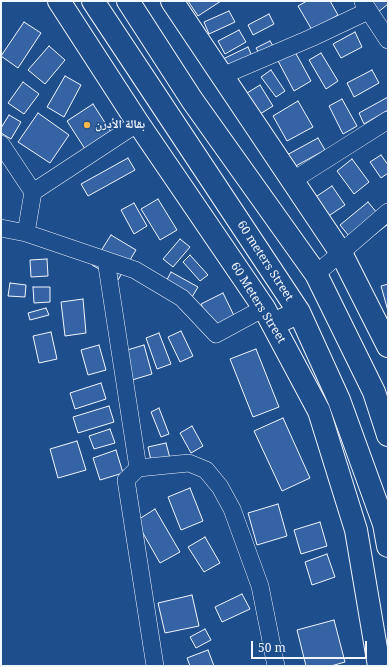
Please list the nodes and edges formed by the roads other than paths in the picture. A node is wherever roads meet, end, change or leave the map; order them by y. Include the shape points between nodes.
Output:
1 (59, 1) edge
2 (93, 1) edge
3 (128, 1) edge
4 (172, 1) edge
5 (365, 6) edge
6 (388, 40) edge
7 (222, 76) junction
8 (388, 120) edge
9 (138, 123) junction
10 (1, 144) edge
11 (292, 181) junction
12 (34, 192) junction
13 (386, 217) edge
14 (1, 228) edge
15 (26, 233) junction
16 (341, 253) junction
17 (106, 260) junction
18 (316, 274) junction
19 (299, 312) junction
20 (269, 316) junction
21 (388, 346) edge
22 (388, 435) edge
23 (138, 468) junction
24 (388, 546) edge
25 (155, 666) edge
26 (276, 666) edge
27 (379, 666) edge

1 - 9 main road, 60 Meters Street
2 - 19 main road, 60 meters Street
3 - 18 main road via 192,100
4 - 7 main road
5 - 6 street
5 - 7 street via 311,38
7 - 11 main road
8 - 11 street
9 - 12 street
9 - 20 main road, 60 Meters Street
10 - 12 street
11 - 16 main road
12 - 15 street
13 - 16 street
14 - 15 street
15 - 17 street
16 - 18 street
16 - 21 main road
17 - 20 street via 135,270 182,298 216,334
17 - 23 street
18 - 22 main road via 374,392
19 - 20 main road
19 - 24 main road, 60 meters Street via 339,400 384,524
20 - 27 main road, 60 Meters Street via 319,411 356,530
23 - 25 street via 126,480
23 - 26 street via 189,463 206,470 220,487 232,510 260,586

